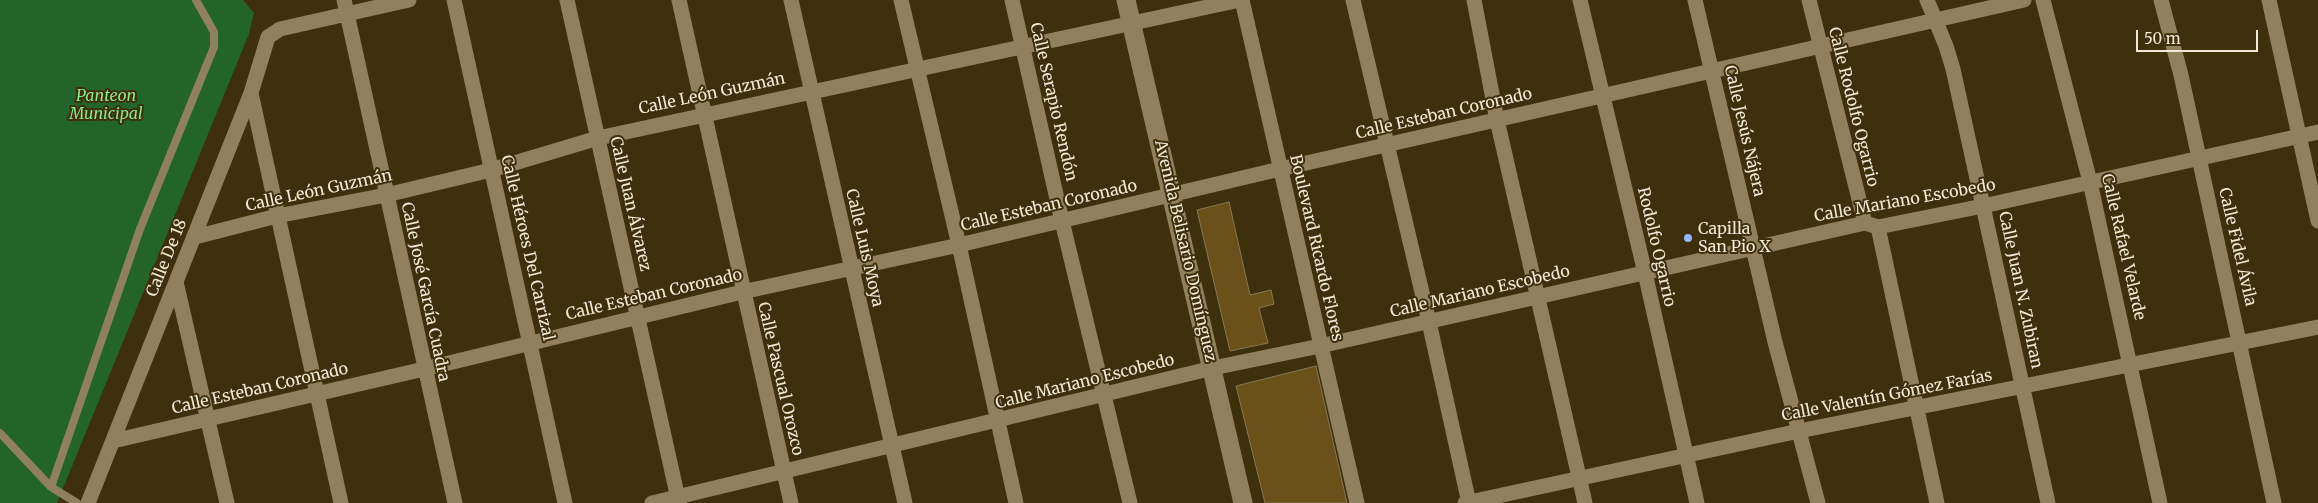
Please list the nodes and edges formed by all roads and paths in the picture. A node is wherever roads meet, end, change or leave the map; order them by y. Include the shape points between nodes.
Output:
1 (196, 0) edge
2 (408, 0) edge
3 (454, 0) edge
4 (567, 0) edge
5 (678, 0) edge
6 (791, 0) edge
7 (901, 0) edge
8 (1012, 0) edge
9 (1126, 0) edge
10 (1241, 0) edge
11 (1354, 0) edge
12 (1474, 0) edge
13 (1580, 0) edge
14 (1696, 0) edge
15 (1809, 0) edge
16 (1927, 0) edge
17 (2024, 0) edge
18 (2043, 0) edge
19 (2161, 0) edge
20 (2269, 0) edge
21 (346, 7) edge
22 (1934, 19) junction
23 (1131, 24) junction
24 (1819, 46) junction
25 (1023, 47) junction
26 (916, 69) junction
27 (1712, 71) junction
28 (812, 90) junction
29 (251, 93) junction
30 (1602, 96) junction
31 (704, 114) junction
32 (1497, 120) junction
33 (2318, 132) edge
34 (2301, 136) junction
35 (598, 138) junction
36 (1388, 145) junction
37 (2199, 157) junction
38 (1280, 169) junction
39 (491, 170) junction
40 (2090, 182) junction
41 (386, 195) junction
42 (1171, 196) junction
43 (1983, 206) junction
44 (277, 216) junction
45 (1062, 221) junction
46 (2318, 221) edge
47 (1871, 225) junction
48 (195, 237) junction
49 (959, 245) junction
50 (1753, 249) junction
51 (850, 269) junction
52 (1645, 273) junction
53 (176, 282) junction
54 (742, 292) junction
55 (1537, 297) junction
56 (638, 317) junction
57 (1429, 322) junction
58 (2318, 327) edge
59 (2240, 342) junction
60 (531, 343) junction
61 (1320, 346) junction
62 (2132, 366) junction
63 (1213, 368) junction
64 (424, 369) junction
65 (2023, 387) junction
66 (316, 394) junction
67 (1104, 394) junction
68 (1917, 407) junction
69 (208, 418) junction
70 (998, 421) junction
71 (1799, 431) junction
72 (0, 433) edge
73 (113, 441) junction
74 (892, 446) junction
75 (1686, 455) junction
76 (784, 471) junction
77 (1580, 477) junction
78 (51, 487) junction
79 (678, 500) edge
80 (77, 503) edge
81 (88, 503) edge
82 (227, 503) edge
83 (341, 503) edge
84 (455, 503) edge
85 (565, 503) edge
86 (652, 503) edge
87 (791, 503) edge
88 (905, 503) edge
89 (1016, 503) edge
90 (1130, 503) edge
91 (1243, 503) edge
92 (1357, 503) edge
93 (1468, 503) edge
94 (1585, 503) edge
95 (1697, 503) edge
96 (1818, 503) edge
97 (1937, 503) edge
98 (2048, 503) edge
99 (2160, 503) edge
100 (2274, 503) edge

1 - 78 lane via 214,32 214,47 140,229
2 - 21 street
3 - 39 street, Calle Héroes Del Carrizal
4 - 35 street, Calle Juan Álvarez
5 - 31 street, Calle Pascual Orozco
6 - 28 street, Calle Luis Moya
7 - 26 street
8 - 25 street, Calle Serapio Rendón
9 - 23 street, Avenida Belisario Domínguez
10 - 23 street, Calle León Guzmán
10 - 38 street, Boulevard Ricardo Flores
11 - 36 street
12 - 32 street
13 - 30 street, Rodolfo Ogarrio
14 - 27 street, Calle Jesús Nájera
15 - 24 street, Calle Rodolfo Ogarrio
16 - 22 street, Calle Juan N. Zubiran
17 - 22 street, Calle Esteban Coronado
18 - 40 street, Calle Rafael Velarde
19 - 37 street, Calle Fidel Ávila via 2182,75
20 - 34 street
21 - 29 street, Calle De 18 via 274,31 266,41
21 - 41 street, Calle José García Cuadra
22 - 24 street, Calle Esteban Coronado
22 - 43 street, Calle Juan N. Zubiran via 1953,69
23 - 25 street, Calle León Guzmán
23 - 42 street, Avenida Belisario Domínguez
24 - 27 street, Calle Esteban Coronado
24 - 47 street, Calle Rodolfo Ogarrio
25 - 26 street, Calle León Guzmán
25 - 45 street, Calle Serapio Rendón
26 - 28 street, Calle León Guzmán
26 - 49 street
27 - 30 street, Calle Esteban Coronado
27 - 50 street, Calle Jesús Nájera
28 - 31 street, Calle León Guzmán
28 - 51 street, Calle Luis Moya
29 - 44 street
29 - 48 street, Calle De 18
30 - 32 street, Calle Esteban Coronado
30 - 52 street, Rodolfo Ogarrio
31 - 35 street, Calle León Guzmán
31 - 54 street, Calle Pascual Orozco
32 - 36 street, Calle Esteban Coronado
32 - 55 street
33 - 34 street, Calle Mariano Escobedo
34 - 37 street, Calle Mariano Escobedo
34 - 46 street
35 - 39 street, Calle León Guzmán
35 - 56 street, Calle Juan Álvarez
36 - 38 street, Calle Esteban Coronado
36 - 57 street
37 - 40 street, Calle Mariano Escobedo
37 - 59 street, Calle Fidel Ávila
38 - 42 street, Calle Esteban Coronado
38 - 61 street, Boulevard Ricardo Flores
39 - 41 street, Calle León Guzmán
39 - 60 street, Calle Héroes Del Carrizal
40 - 43 street, Calle Mariano Escobedo
40 - 62 street, Calle Rafael Velarde
41 - 44 street, Calle León Guzmán
41 - 64 street, Calle José García Cuadra
42 - 45 street, Calle Esteban Coronado
42 - 63 street, Avenida Belisario Domínguez
43 - 47 street, Calle Mariano Escobedo
43 - 65 street, Calle Juan N. Zubiran
44 - 48 street, Calle León Guzmán
44 - 66 street
45 - 49 street, Calle Esteban Coronado
45 - 67 street, Calle Serapio Rendón
47 - 50 street, Calle Mariano Escobedo
47 - 68 street, Calle Rodolfo Ogarrio
48 - 53 street, Calle De 18
49 - 51 street, Calle Esteban Coronado
49 - 70 street
50 - 52 street, Calle Mariano Escobedo
50 - 71 street, Calle Jesús Nájera
51 - 54 street, Calle Esteban Coronado
51 - 74 street, Calle Luis Moya
52 - 55 street, Calle Mariano Escobedo
52 - 75 street, Rodolfo Ogarrio
53 - 69 street
53 - 73 street, Calle De 18
54 - 56 street, Calle Esteban Coronado
54 - 76 street, Calle Pascual Orozco
55 - 57 street, Calle Mariano Escobedo
55 - 77 street
56 - 60 street, Calle Esteban Coronado
56 - 79 street, Calle Juan Álvarez
57 - 61 street, Calle Mariano Escobedo
57 - 93 street
58 - 59 street, Calle Valentín Gómez Farías
59 - 62 street, Calle Valentín Gómez Farías
59 - 100 street, Calle Fidel Ávila
60 - 64 street, Calle Esteban Coronado
60 - 85 street, Calle Héroes Del Carrizal
61 - 63 street, Calle Mariano Escobedo
61 - 92 street, Boulevard Ricardo Flores
62 - 65 street, Calle Valentín Gómez Farías
62 - 99 street, Calle Rafael Velarde
63 - 67 street, Calle Mariano Escobedo
63 - 91 street, Avenida Belisario Domínguez
64 - 66 street, Calle Esteban Coronado
64 - 84 street, Calle José García Cuadra
65 - 68 street, Calle Valentín Gómez Farías
65 - 98 street, Calle Juan N. Zubiran
66 - 69 street, Calle Esteban Coronado
66 - 83 street
67 - 70 street, Calle Mariano Escobedo
67 - 90 street, Calle Serapio Rendón
68 - 71 street, Calle Valentín Gómez Farías
68 - 97 street, Calle Rodolfo Ogarrio
69 - 73 street, Calle Esteban Coronado
69 - 82 street
70 - 74 street, Calle Mariano Escobedo
70 - 89 street
71 - 75 street, Calle Valentín Gómez Farías
71 - 96 street, Calle Jesús Nájera
72 - 78 lane
73 - 81 street, Calle De 18
74 - 76 street, Calle Mariano Escobedo
74 - 88 street, Calle Luis Moya
75 - 77 street, Calle Valentín Gómez Farías
75 - 95 street, Rodolfo Ogarrio
76 - 79 street, Calle Mariano Escobedo
76 - 87 street, Calle Pascual Orozco
77 - 93 street, Calle Valentín Gómez Farías
77 - 94 street
78 - 80 lane
79 - 86 street, Calle Mariano Escobedo

